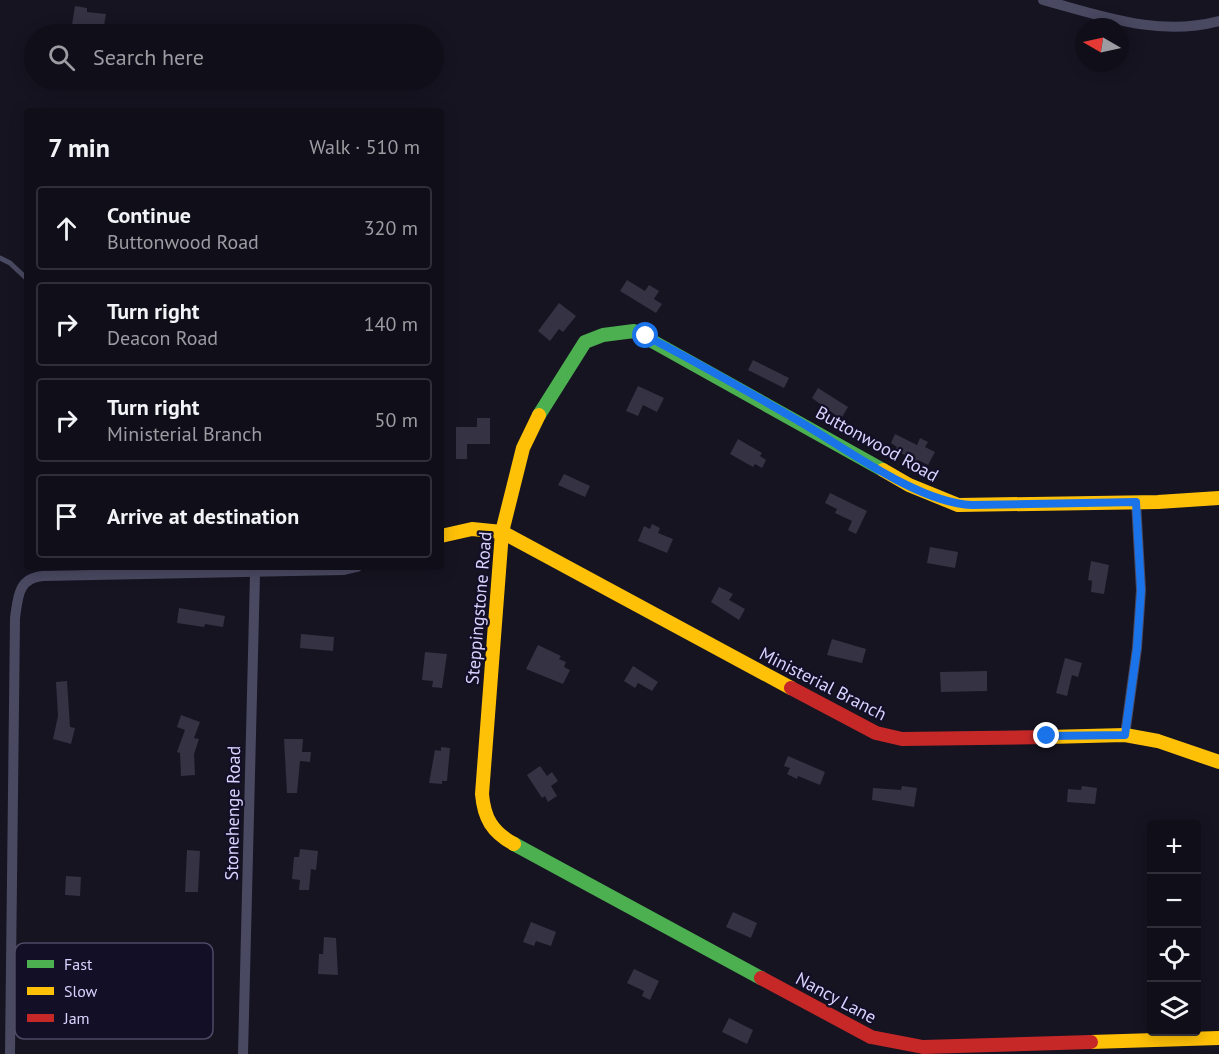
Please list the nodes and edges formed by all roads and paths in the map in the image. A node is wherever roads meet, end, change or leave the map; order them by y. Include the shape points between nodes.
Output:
1 (1043, 0) edge
2 (1219, 21) edge
3 (0, 258) edge
4 (24, 276) edge
5 (612, 334) joint
6 (1219, 498) edge
7 (1136, 502) junction
8 (502, 532) junction
9 (444, 535) edge
10 (344, 570) edge
11 (255, 574) junction
12 (1125, 735) junction
13 (1219, 762) edge
14 (484, 816) joint
15 (1219, 1038) edge
16 (10, 1054) edge
17 (243, 1054) edge

1 - 2 street via 1155,27 1189,27
3 - 4 lane
5 - 7 street, Buttonwood Road via 634,332 646,336 909,485 958,505
5 - 8 street, Steppingstone Road via 585,342 533,425 518,461
6 - 7 street, Buttonwood Road
7 - 12 street via 1141,590
8 - 9 street, Ministerial Branch via 488,528
8 - 12 street, Ministerial Branch via 876,734 928,740
8 - 14 street, Steppingstone Road via 484,762
10 - 11 street
11 - 16 street via 43,576 28,579 22,585 15,618
11 - 17 street, Stonehenge Road
12 - 13 street, Ministerial Branch via 1158,741
14 - 15 street, Nancy Lane via 509,841 859,1032 884,1041 930,1047

